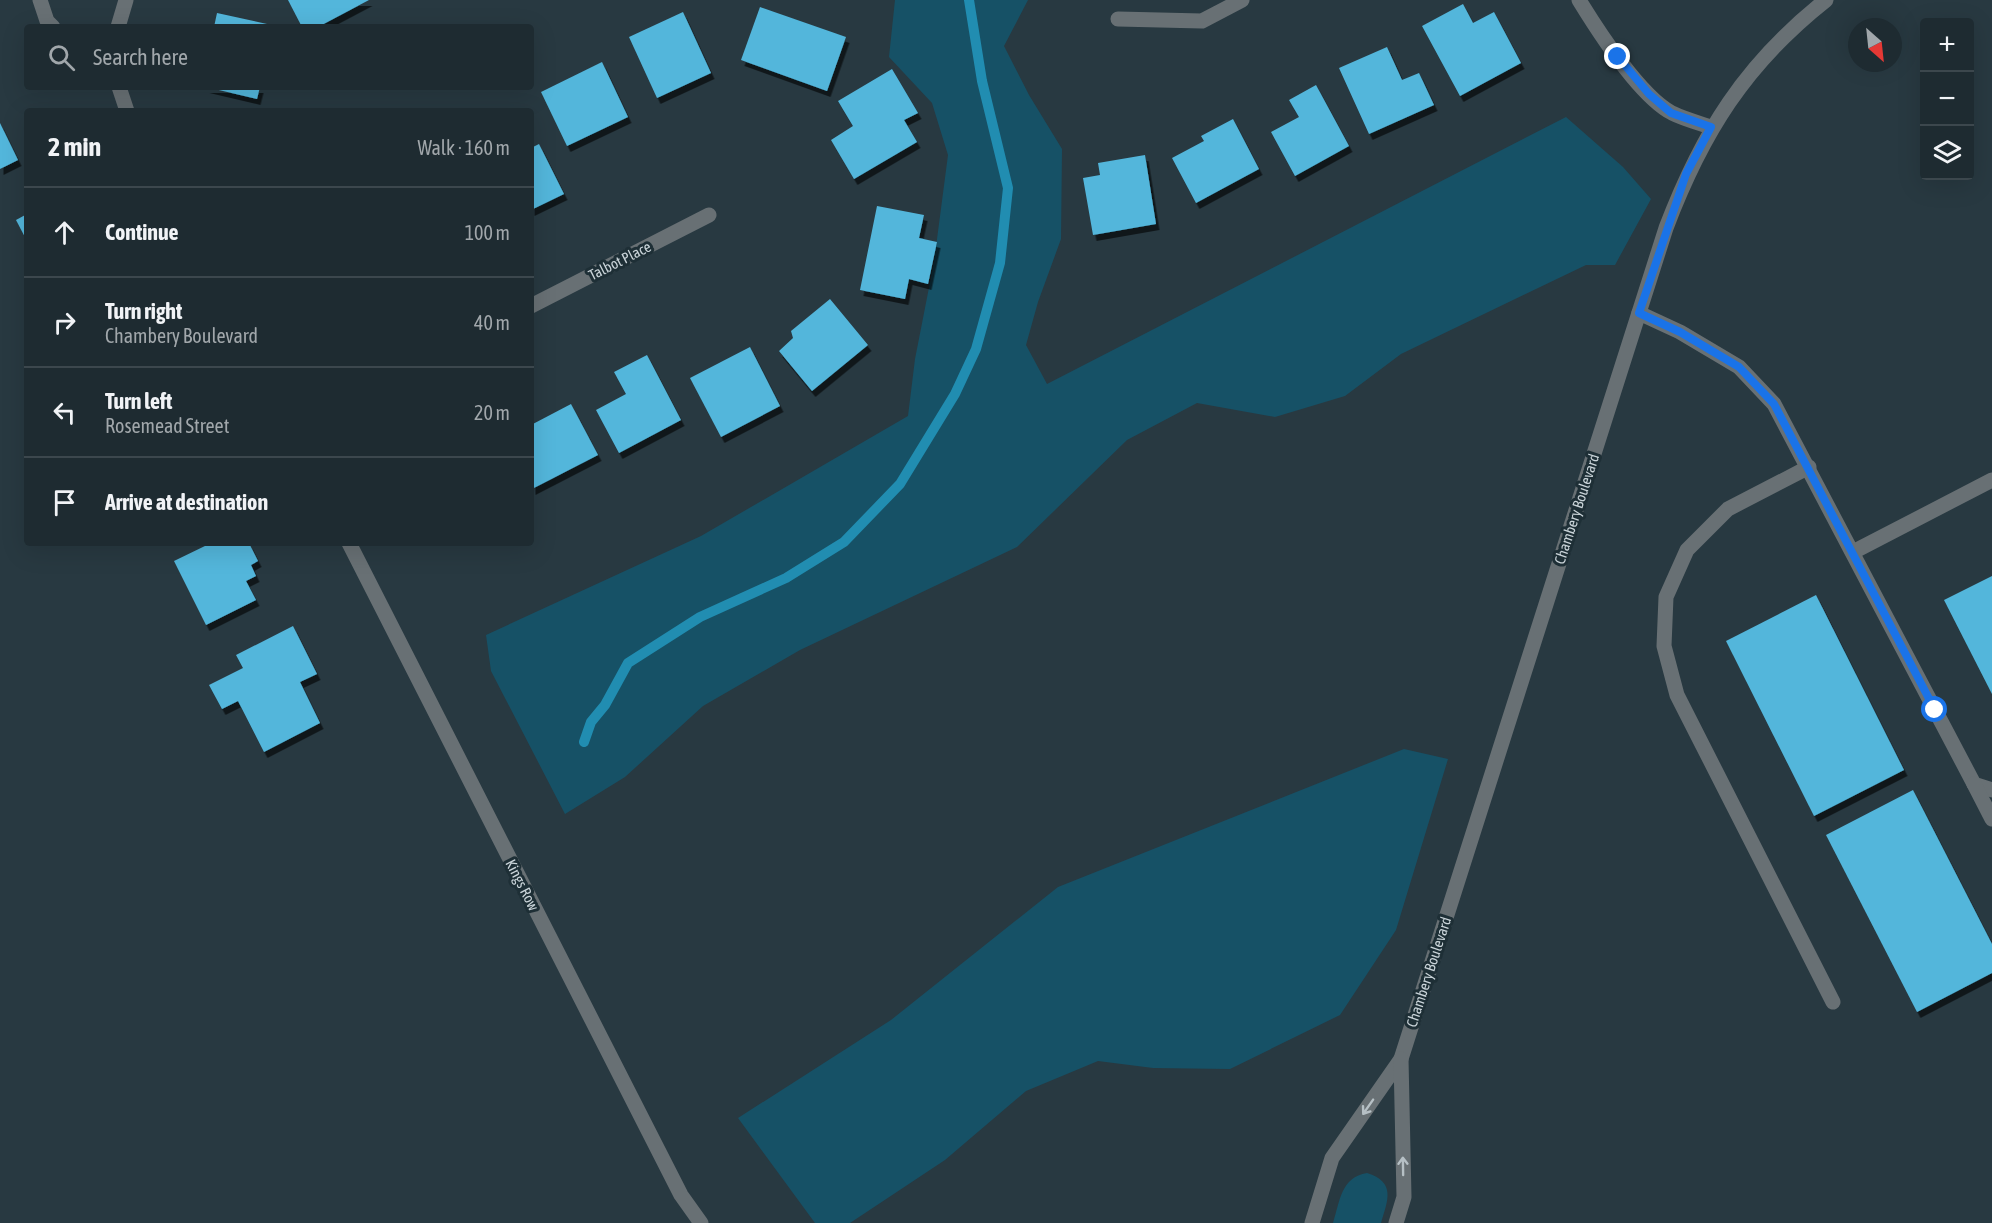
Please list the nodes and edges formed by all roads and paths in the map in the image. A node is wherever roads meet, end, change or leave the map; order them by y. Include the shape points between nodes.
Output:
1 (40, 0) edge
2 (126, 0) edge
3 (1242, 0) edge
4 (1579, 0) edge
5 (1826, 0) edge
6 (1118, 19) dead end
7 (50, 24) edge
8 (119, 24) edge
9 (120, 90) edge
10 (126, 108) edge
11 (1711, 127) junction
12 (709, 215) dead end
13 (534, 304) edge
14 (1639, 313) junction
15 (1809, 467) junction
16 (1992, 480) edge
17 (351, 546) edge
18 (1853, 552) junction
19 (1974, 784) junction
20 (1992, 790) edge
21 (1992, 819) edge
22 (1833, 1002) dead end
23 (1401, 1059) junction
24 (701, 1223) edge
25 (1312, 1223) edge
26 (1396, 1223) edge

1 - 7 street
2 - 8 street
3 - 6 street via 1202,21
4 - 11 street via 1649,94 1671,113
5 - 11 street, Chambery Boulevard via 1752,69
9 - 10 street
11 - 14 street, Chambery Boulevard via 1686,174
12 - 13 street, Talbot Place
14 - 15 street via 1739,367 1774,404
14 - 23 street, Chambery Boulevard
15 - 18 street
15 - 22 street via 1728,509 1688,550 1666,597 1664,646 1677,695
16 - 18 street
17 - 24 street, Kings Row via 681,1195
18 - 19 street
19 - 20 street
19 - 21 street
23 -> 25 street, Chambery Boulevard via 1332,1158
26 -> 23 street, Chambery Boulevard via 1404,1197

